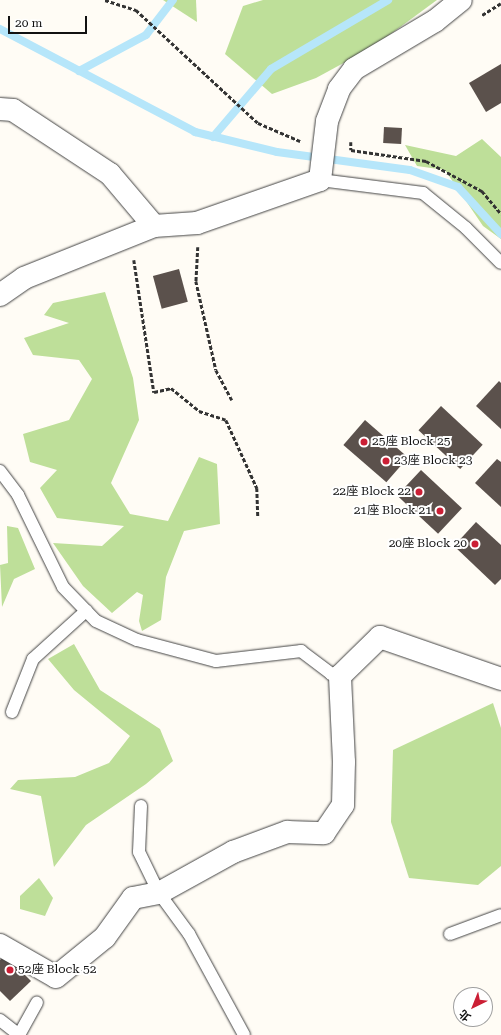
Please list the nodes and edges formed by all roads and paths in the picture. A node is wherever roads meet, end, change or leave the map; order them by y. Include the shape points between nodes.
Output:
1 (104, 0) edge
2 (462, 0) edge
3 (501, 4) edge
4 (480, 16) dead end
5 (0, 109) edge
6 (352, 137) dead end
7 (300, 141) dead end
8 (321, 176) junction
9 (501, 214) edge
10 (197, 223) junction
11 (154, 226) junction
12 (130, 236) junction
13 (501, 263) edge
14 (0, 295) edge
15 (232, 400) dead end
16 (0, 471) edge
17 (258, 516) dead end
18 (86, 611) junction
19 (340, 676) junction
20 (501, 679) edge
21 (12, 712) dead end
22 (142, 806) dead end
23 (159, 892) junction
24 (501, 915) edge
25 (450, 934) dead end
26 (0, 945) edge
27 (37, 1004) dead end
28 (0, 1020) edge
29 (19, 1035) edge
30 (244, 1035) edge

1 - 7 path via 136,10 258,123
2 - 8 street via 435,21 354,69 339,89 327,121
3 - 4 path
5 - 11 street via 13,110 110,174
6 - 9 path via 351,150 426,160 467,181 482,191
8 - 10 street
8 - 13 lane via 423,193 466,228
10 - 11 street
10 - 15 path via 196,281 216,370
11 - 12 street
12 - 14 street via 24,278
12 - 17 path via 154,392 172,388 199,411 226,420 258,488
16 - 18 lane via 18,495 64,588
18 - 19 lane via 96,621 179,653 216,662 301,651 331,674
18 - 21 lane via 32,659
19 - 20 street via 380,637
19 - 23 street via 343,805 324,833 286,832 233,852
22 - 23 lane via 139,852
23 - 26 street via 133,898 105,936 56,977
23 - 30 lane via 188,934
24 - 25 lane
27 - 29 lane
28 - 29 lane

